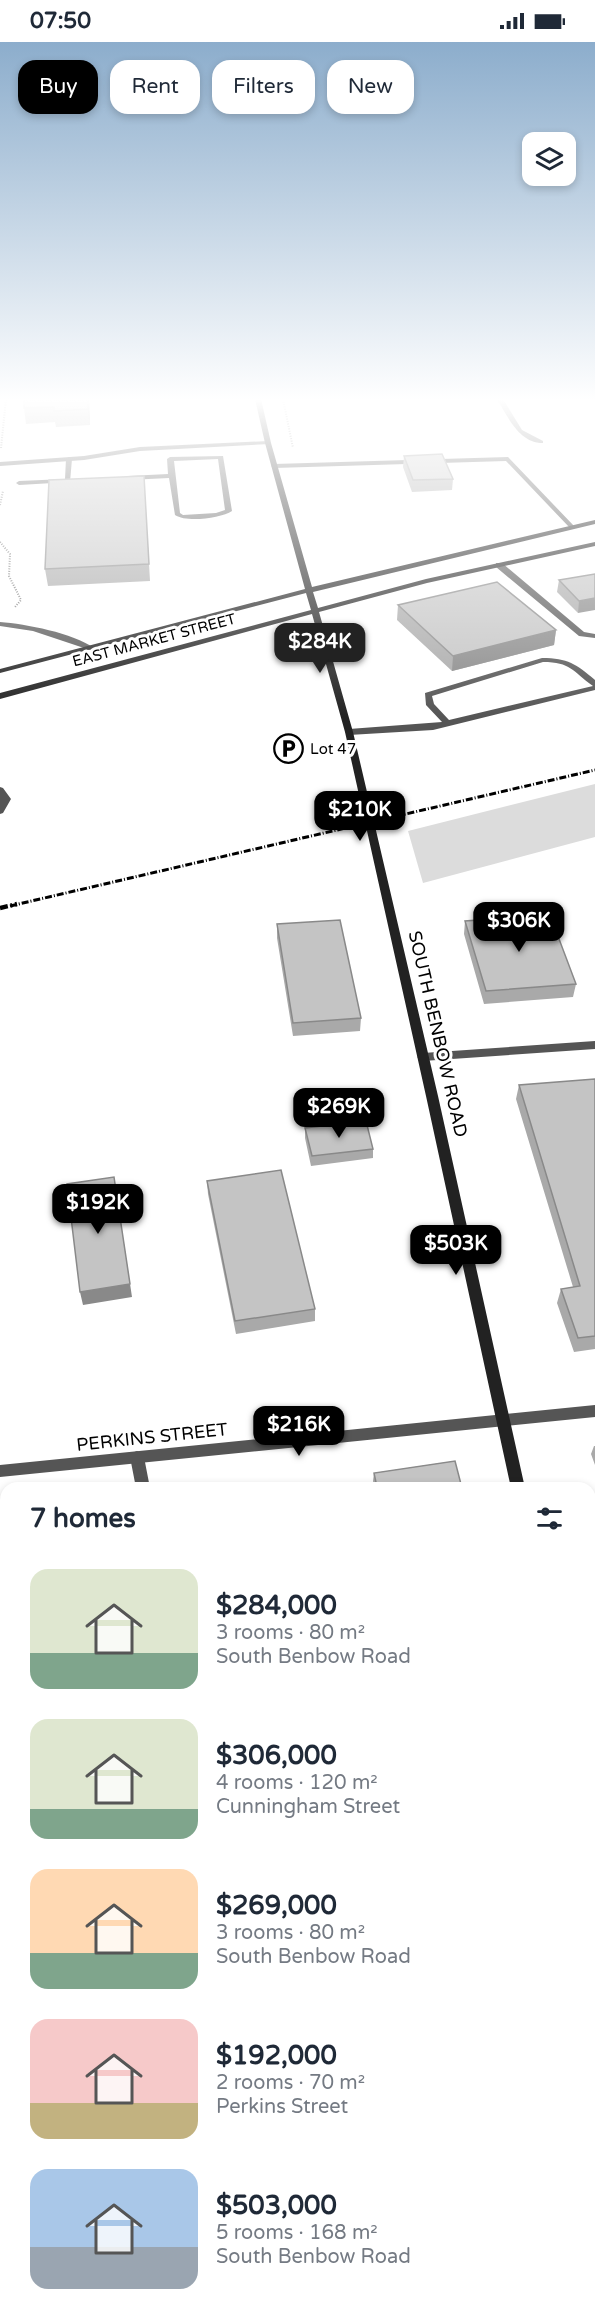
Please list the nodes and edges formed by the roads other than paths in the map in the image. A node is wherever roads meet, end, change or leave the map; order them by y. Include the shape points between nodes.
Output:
1 (176, 505) edge
2 (228, 505) edge
3 (286, 505) edge
4 (551, 505) edge
5 (595, 522) edge
6 (572, 527) junction
7 (595, 544) edge
8 (499, 565) junction
9 (311, 590) junction
10 (316, 610) junction
11 (0, 624) edge
12 (595, 636) edge
13 (90, 648) junction
14 (0, 671) edge
15 (595, 686) edge
16 (0, 696) edge
17 (447, 724) junction
18 (349, 732) junction
19 (0, 790) edge
20 (0, 811) edge
21 (595, 1045) edge
22 (423, 1058) junction
23 (595, 1411) edge
24 (504, 1420) junction
25 (137, 1457) junction
26 (0, 1471) edge
27 (142, 1482) edge
28 (517, 1482) edge

1 - 2 street via 177,514 182,517 217,515 229,511
3 - 9 street, SOUTH BENBOW ROAD
4 - 6 street
5 - 6 street, EAST MARKET STREET
6 - 9 street, EAST MARKET STREET
7 - 8 street, EAST MARKET STREET
8 - 10 street, EAST MARKET STREET
8 - 12 street via 582,634
9 - 10 street, SOUTH BENBOW ROAD
9 - 13 street, EAST MARKET STREET
10 - 16 street, EAST MARKET STREET
10 - 18 street, SOUTH BENBOW ROAD
11 - 13 street via 47,632
13 - 14 street, EAST MARKET STREET
15 - 17 street
15 - 17 street via 567,661 542,660 428,694 430,705
17 - 18 street
18 - 22 street, SOUTH BENBOW ROAD
19 - 20 street via 6,799
21 - 22 street
22 - 24 street, SOUTH BENBOW ROAD
23 - 24 street, PERKINS STREET
24 - 25 street, PERKINS STREET
24 - 28 street, SOUTH BENBOW ROAD
25 - 26 street, PERKINS STREET
25 - 27 street

